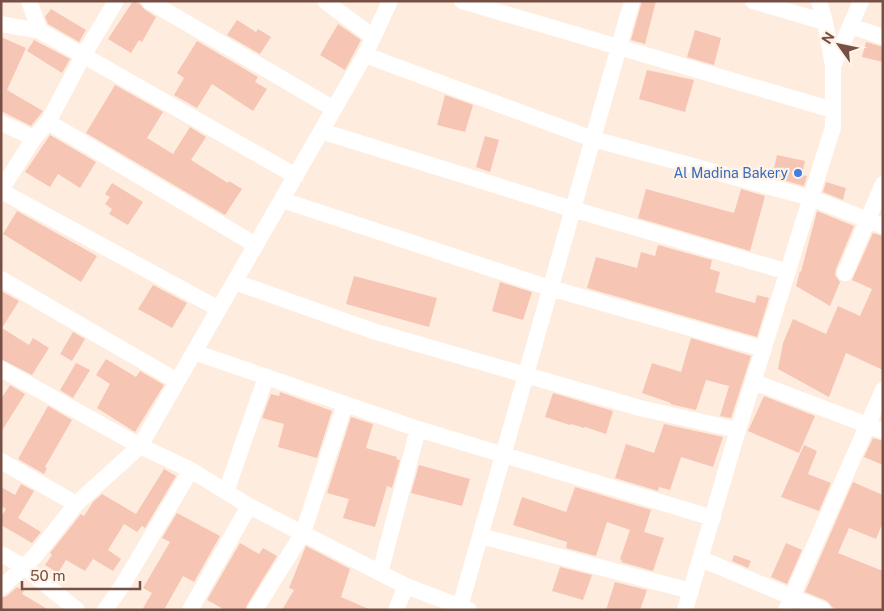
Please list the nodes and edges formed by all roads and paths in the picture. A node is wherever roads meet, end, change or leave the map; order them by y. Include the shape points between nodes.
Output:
1 (30, 1) edge
2 (116, 1) edge
3 (149, 1) edge
4 (325, 1) edge
5 (390, 1) edge
6 (462, 1) edge
7 (632, 1) edge
8 (753, 1) edge
9 (819, 1) edge
10 (862, 1) edge
11 (825, 22) junction
12 (1, 24) edge
13 (851, 26) junction
14 (40, 30) junction
15 (883, 37) edge
16 (373, 38) junction
17 (619, 48) junction
18 (365, 55) junction
19 (83, 56) junction
20 (833, 66) junction
21 (334, 109) junction
22 (833, 110) junction
23 (48, 122) junction
24 (1, 123) edge
25 (321, 131) junction
26 (34, 138) junction
27 (593, 139) junction
28 (296, 176) junction
29 (883, 184) edge
30 (1, 191) edge
31 (810, 198) junction
32 (282, 200) junction
33 (572, 209) junction
34 (867, 220) junction
35 (883, 226) edge
36 (256, 245) junction
37 (788, 272) junction
38 (845, 273) dead end
39 (1, 279) edge
40 (234, 282) junction
41 (550, 288) junction
42 (219, 309) junction
43 (764, 348) junction
44 (194, 352) junction
45 (1, 368) edge
46 (526, 374) junction
47 (266, 377) junction
48 (177, 381) junction
49 (754, 382) junction
50 (883, 390) edge
51 (345, 404) junction
52 (875, 428) edge
53 (418, 429) junction
54 (738, 430) junction
55 (140, 446) junction
56 (503, 454) junction
57 (1, 460) edge
58 (191, 470) junction
59 (226, 492) junction
60 (76, 504) junction
61 (249, 506) junction
62 (712, 518) junction
63 (303, 533) junction
64 (480, 536) junction
65 (1, 554) edge
66 (701, 558) junction
67 (24, 567) junction
68 (380, 573) junction
69 (406, 586) junction
70 (1, 588) edge
71 (691, 591) junction
72 (789, 603) edge
73 (464, 608) edge
74 (77, 610) edge
75 (105, 610) edge
76 (190, 610) edge
77 (255, 610) edge
78 (396, 610) edge
79 (685, 610) edge
80 (824, 610) edge

1 - 14 street
2 - 19 street
3 - 21 street
4 - 16 street
5 - 16 street
6 - 17 street
7 - 17 street
8 - 11 street
9 - 11 street
10 - 13 street
11 - 20 street
12 - 14 street
13 - 15 street
13 - 20 street
14 - 19 street
16 - 18 street
17 - 22 street
17 - 27 street
18 - 21 street
18 - 27 street
19 - 23 street
19 - 28 street
20 - 22 street
21 - 25 street
22 - 31 street via 833,127
23 - 26 street
23 - 36 street
24 - 26 street
25 - 28 street
25 - 33 street
26 - 30 street
27 - 31 street
27 - 33 street
28 - 32 street
29 - 34 street
30 - 42 street
31 - 34 street
31 - 37 street
32 - 36 street
32 - 41 street
33 - 37 street
33 - 41 street
34 - 35 street
34 - 38 street
36 - 40 street
37 - 43 street
39 - 48 street
40 - 42 street
40 - 46 street via 373,331
41 - 43 street
41 - 46 street
42 - 44 street
43 - 49 street
44 - 47 street
44 - 48 street
45 - 55 street
46 - 54 street via 640,408
46 - 56 street
47 - 51 street
47 - 59 street
48 - 55 street
49 - 52 street
49 - 54 street
50 - 52 street
51 - 53 street
51 - 63 street
52 - 72 street
53 - 56 street
53 - 68 street
54 - 62 street
55 - 58 street
55 - 60 street
56 - 62 street
56 - 64 street
57 - 60 street
58 - 59 street
58 - 75 street
59 - 61 street
60 - 67 street
61 - 63 street
61 - 76 street
62 - 66 street
63 - 68 street
63 - 77 street
64 - 71 street
64 - 73 street
65 - 67 street
66 - 71 street
66 - 72 street
67 - 70 street
67 - 74 street
68 - 69 street
69 - 73 street
69 - 78 street
71 - 79 street
72 - 80 street

